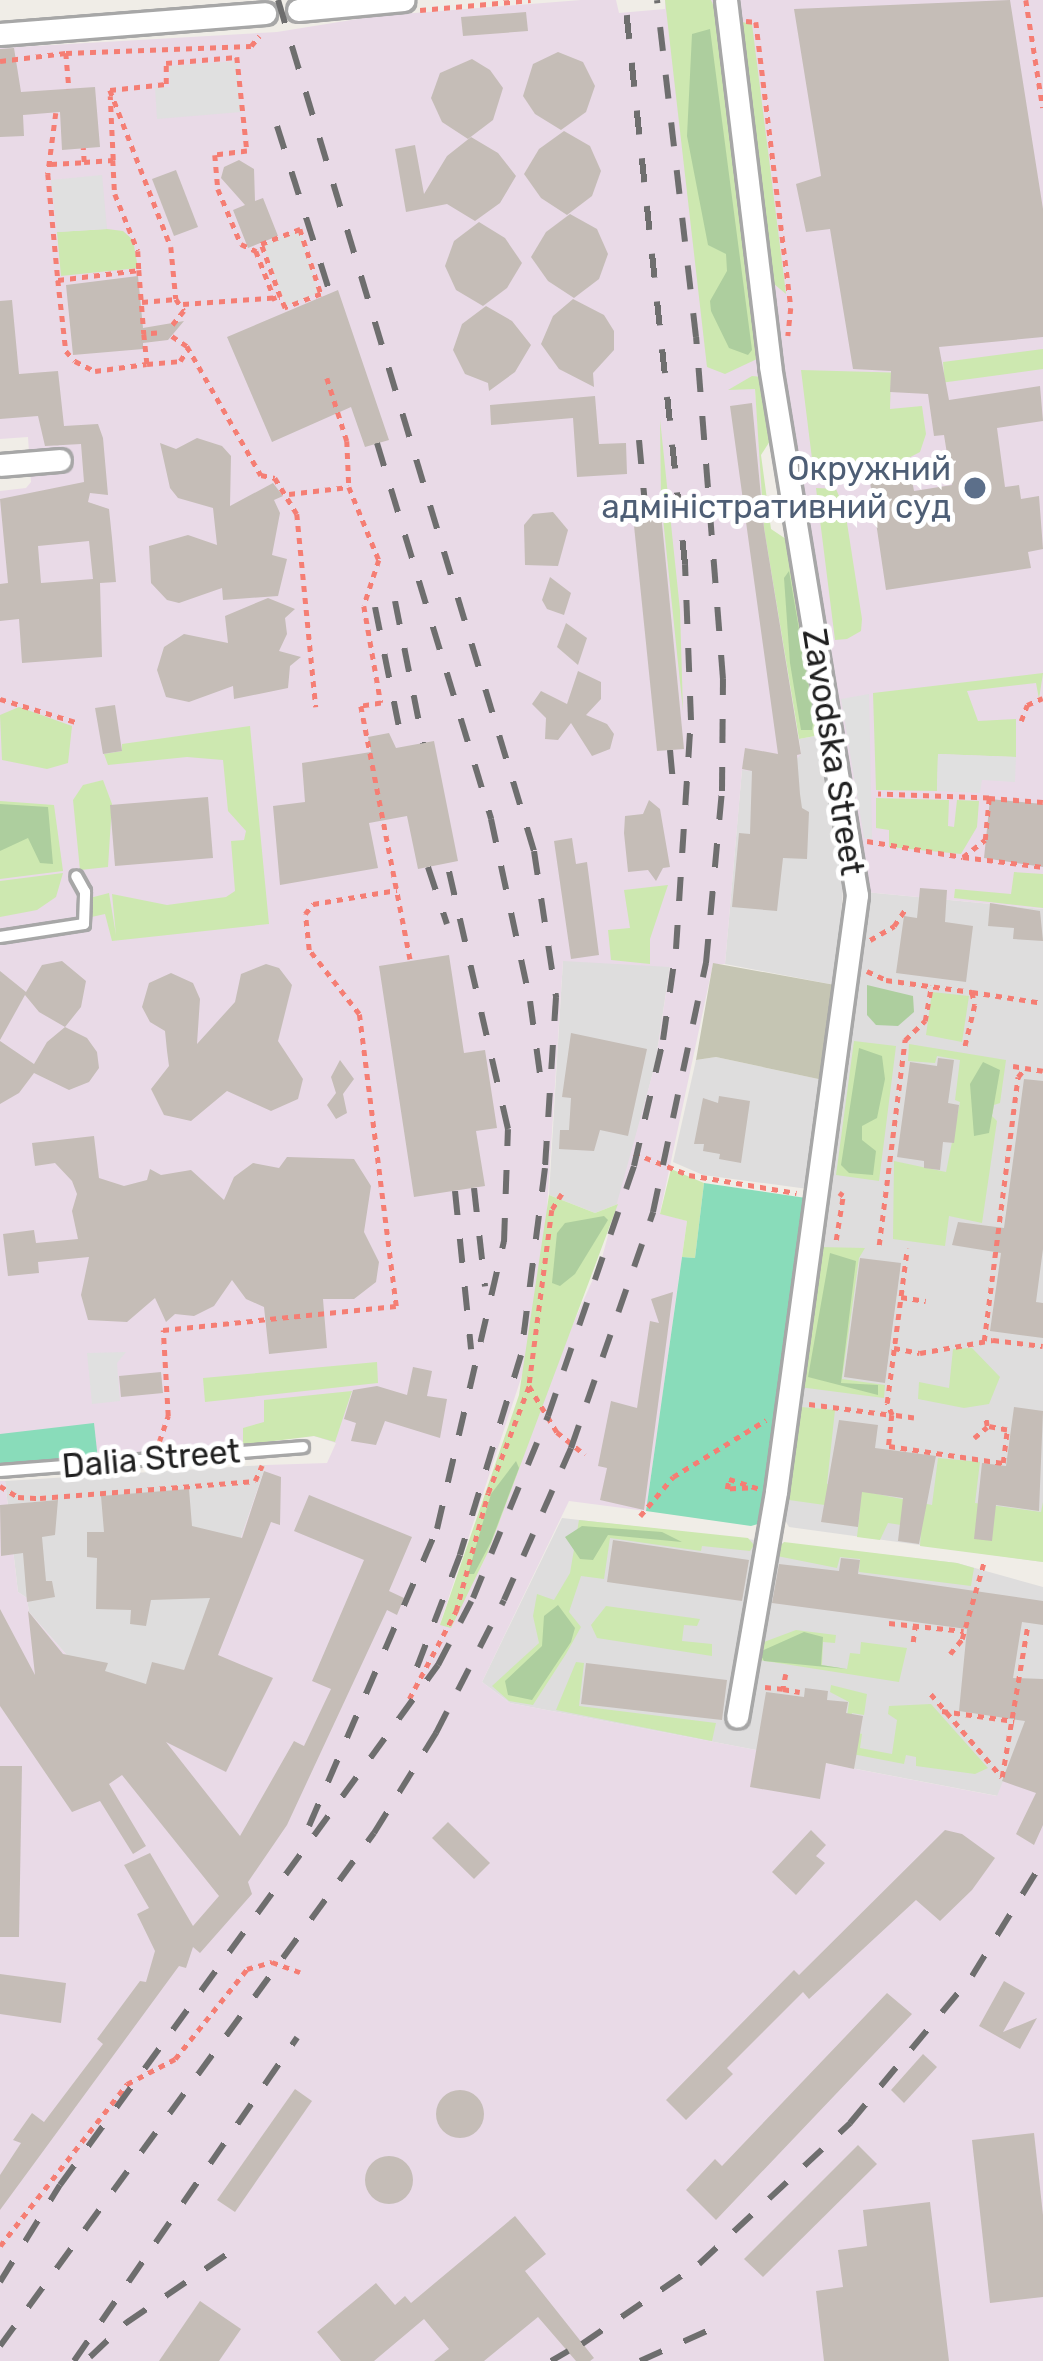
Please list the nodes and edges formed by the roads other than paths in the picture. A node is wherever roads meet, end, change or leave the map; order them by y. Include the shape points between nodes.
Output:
1 (404, 0) edge
2 (726, 0) edge
3 (338, 3) edge
4 (298, 10) dead end
5 (265, 13) dead end
6 (0, 34) edge
7 (60, 460) dead end
8 (0, 464) edge
9 (76, 876) dead end
10 (0, 937) edge
11 (303, 1447) dead end
12 (0, 1471) edge
13 (737, 1718) dead end

1 - 3 street
2 - 13 street, Zavodska Street via 770,366 856,883 788,1408
3 - 4 street
5 - 6 street
7 - 8 street
9 - 10 lane via 85,892 84,924
11 - 12 lane, Dalia Street

